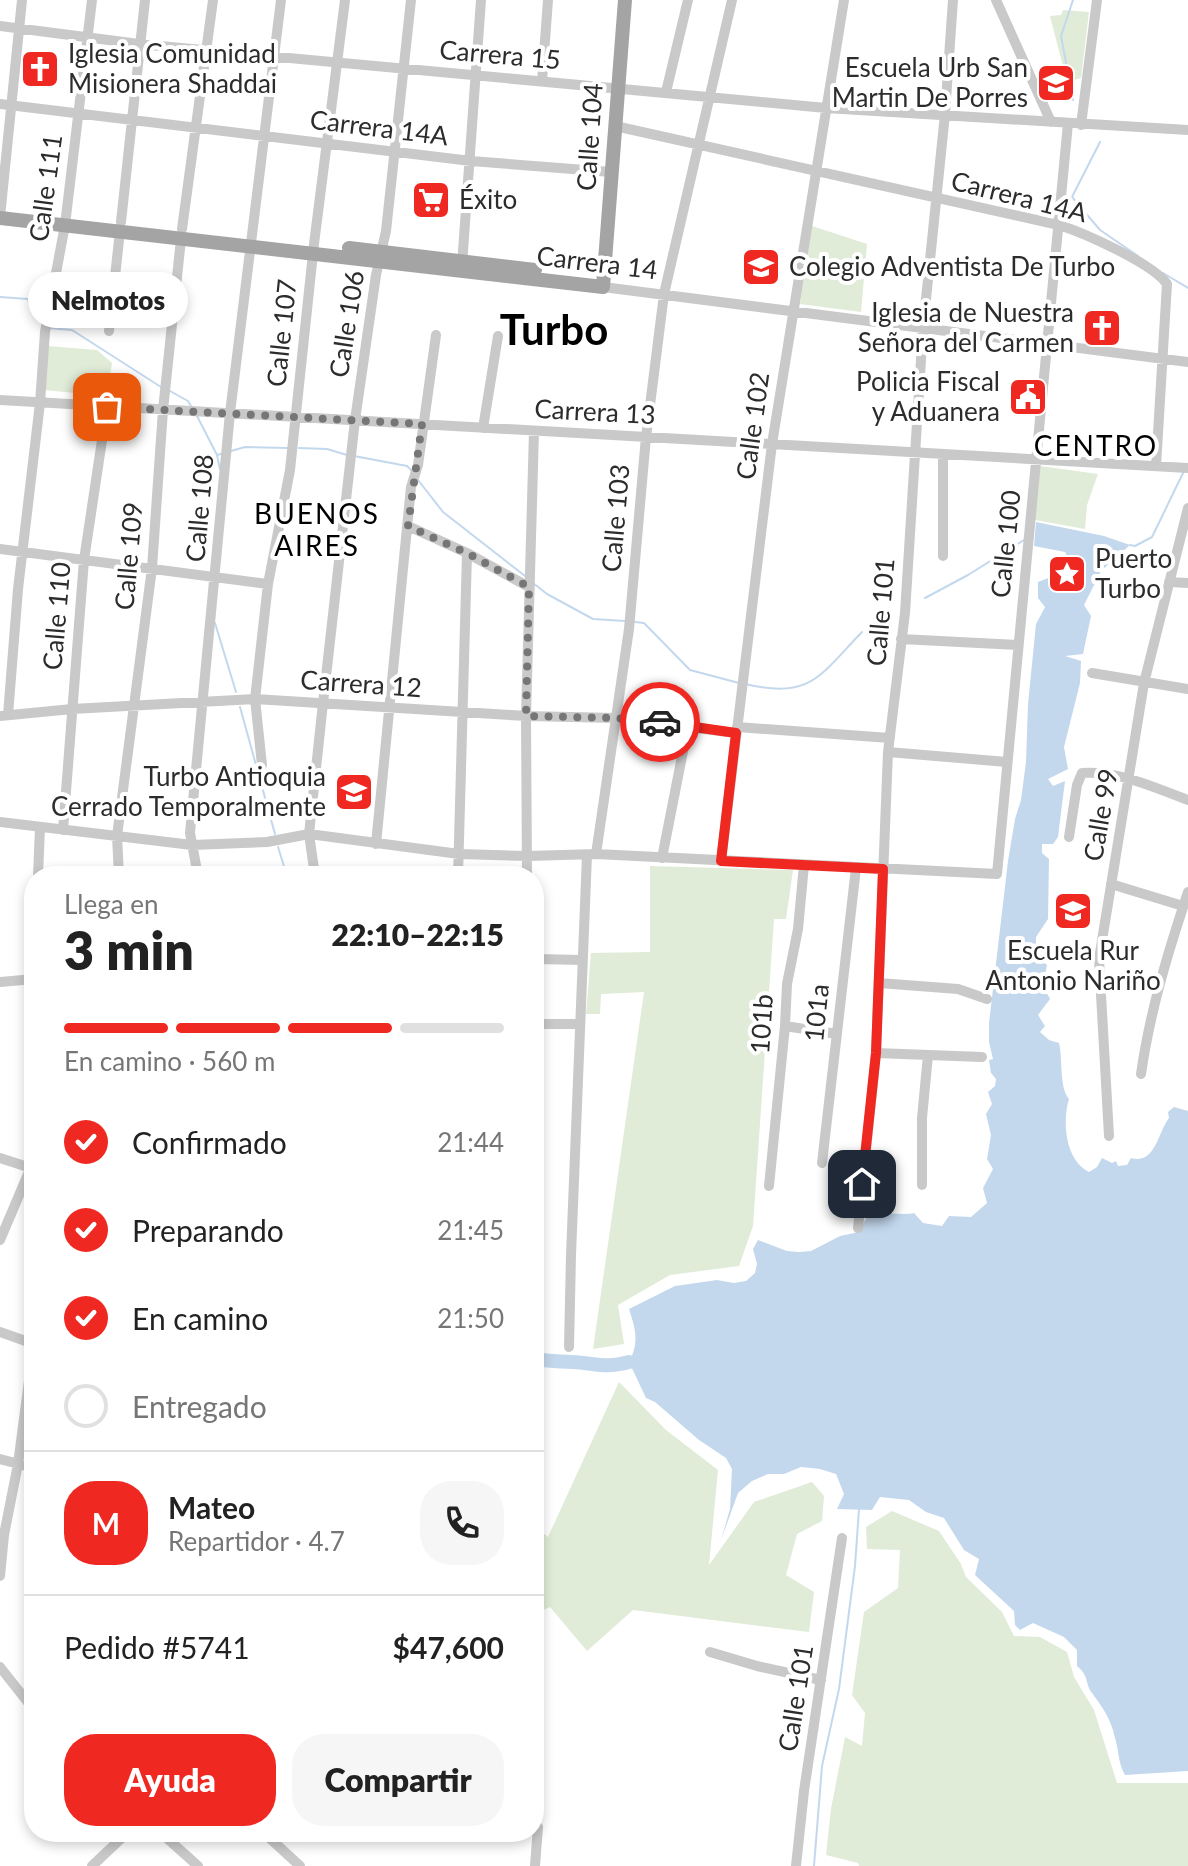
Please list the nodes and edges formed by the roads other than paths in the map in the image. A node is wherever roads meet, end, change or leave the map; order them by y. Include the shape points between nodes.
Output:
1 (22, 0) edge
2 (92, 0) edge
3 (145, 0) edge
4 (213, 0) edge
5 (281, 0) edge
6 (345, 0) edge
7 (411, 0) edge
8 (481, 0) edge
9 (548, 0) edge
10 (625, 0) edge
11 (688, 0) edge
12 (732, 0) edge
13 (844, 0) edge
14 (953, 0) edge
15 (996, 0) edge
16 (1097, 0) edge
17 (0, 26) edge
18 (19, 28) junction
19 (88, 37) junction
20 (139, 44) junction
21 (207, 50) junction
22 (275, 55) junction
23 (339, 62) junction
24 (403, 68) junction
25 (474, 75) junction
26 (542, 81) junction
27 (618, 87) junction
28 (666, 92) junction
29 (710, 97) junction
30 (6, 105) edge
31 (826, 108) junction
32 (78, 114) junction
33 (945, 114) junction
34 (130, 120) junction
35 (1051, 122) junction
36 (1068, 123) junction
37 (1081, 125) junction
38 (615, 126) junction
39 (196, 128) junction
40 (1188, 130) edge
41 (264, 137) junction
42 (698, 143) junction
43 (327, 144) junction
44 (393, 152) junction
45 (471, 161) junction
46 (815, 169) junction
47 (611, 172) junction
48 (935, 199) junction
49 (0, 208) edge
50 (0, 217) edge
51 (66, 220) junction
52 (1059, 225) junction
53 (121, 227) junction
54 (181, 234) junction
55 (251, 242) junction
56 (313, 249) junction
57 (380, 257) junction
58 (462, 266) junction
59 (603, 282) junction
60 (664, 294) junction
61 (793, 311) junction
62 (923, 328) junction
63 (109, 331) dead end
64 (436, 335) dead end
65 (498, 336) dead end
66 (1048, 344) junction
67 (1163, 359) junction
68 (1188, 362) edge
69 (0, 400) edge
70 (40, 403) junction
71 (107, 407) junction
72 (163, 410) junction
73 (230, 413) junction
74 (295, 417) junction
75 (355, 420) junction
76 (422, 424) junction
77 (483, 428) junction
78 (534, 431) junction
79 (646, 437) junction
80 (772, 444) junction
81 (914, 452) junction
82 (943, 454) junction
83 (1036, 458) junction
84 (1156, 466) junction
85 (1184, 468) edge
86 (1188, 508) edge
87 (408, 526) junction
88 (0, 549) edge
89 (23, 552) junction
90 (467, 553) junction
91 (943, 556) dead end
92 (84, 560) junction
93 (152, 568) junction
94 (216, 578) junction
95 (1169, 582) junction
96 (1188, 583) edge
97 (268, 584) junction
98 (529, 585) junction
99 (901, 639) junction
100 (1018, 645) junction
101 (1092, 673) dead end
102 (1144, 683) junction
103 (1188, 689) edge
104 (255, 699) junction
105 (202, 702) junction
106 (323, 703) junction
107 (135, 706) junction
108 (72, 709) junction
109 (391, 709) junction
110 (463, 713) junction
111 (4, 716) edge
112 (526, 716) junction
113 (616, 718) junction
114 (688, 726) junction
115 (737, 730) junction
116 (890, 738) junction
117 (888, 752) junction
118 (1007, 762) junction
119 (262, 765) dead end
120 (1130, 778) junction
121 (1188, 800) edge
122 (0, 822) edge
123 (40, 828) junction
124 (63, 830) junction
125 (309, 834) junction
126 (117, 836) junction
127 (1069, 837) dead end
128 (376, 844) junction
129 (192, 845) junction
130 (459, 854) junction
131 (592, 854) junction
132 (528, 856) junction
133 (662, 858) junction
134 (721, 861) junction
135 (804, 865) junction
136 (38, 866) edge
137 (118, 866) edge
138 (196, 866) edge
139 (314, 866) edge
140 (458, 866) edge
141 (528, 866) edge
142 (856, 868) junction
143 (883, 869) junction
144 (1111, 884) junction
145 (1188, 892) edge
146 (1183, 906) junction
147 (544, 959) edge
148 (583, 960) junction
149 (24, 980) edge
150 (0, 982) edge
151 (879, 983) junction
152 (987, 999) dead end
153 (544, 1024) edge
154 (580, 1024) junction
155 (785, 1026) junction
156 (837, 1034) junction
157 (876, 1053) junction
158 (928, 1055) junction
159 (982, 1057) dead end
160 (1141, 1074) dead end
161 (1109, 1136) dead end
162 (0, 1158) edge
163 (822, 1163) dead end
164 (24, 1164) edge
165 (922, 1185) dead end
166 (24, 1186) edge
167 (769, 1186) dead end
168 (858, 1228) dead end
169 (0, 1240) edge
170 (0, 1332) edge
171 (24, 1340) edge
172 (569, 1347) dead end
173 (24, 1419) edge
174 (0, 1459) edge
175 (18, 1464) junction
176 (24, 1466) edge
177 (842, 1538) dead end
178 (0, 1576) edge
179 (710, 1652) dead end
180 (0, 1667) edge
181 (821, 1680) junction
182 (24, 1697) edge
183 (117, 1842) edge
184 (171, 1842) edge
185 (273, 1842) edge
186 (537, 1842) edge
187 (295, 1865) edge
188 (92, 1866) edge
189 (198, 1866) edge
190 (535, 1866) edge
191 (796, 1866) edge

1 - 18 street
2 - 19 street, Calle 111
3 - 20 street
4 - 21 street, Calle 109
5 - 22 street, Calle 108
6 - 23 street, Calle 107
7 - 24 street, Calle 106
8 - 25 street
9 - 26 street
10 - 27 main road, Calle 104
11 - 28 street
12 - 29 street, Calle 103
13 - 31 street, Calle 102
14 - 33 street, Calle 101
15 - 35 street
16 - 37 street
17 - 18 street, Carrera 15
18 - 19 street, Carrera 15
18 - 30 street
19 - 20 street, Carrera 15
19 - 32 street, Calle 111
20 - 21 street, Carrera 15
20 - 34 street
21 - 22 street, Carrera 15
21 - 39 street, Calle 109
22 - 23 street, Carrera 15
22 - 41 street, Calle 108
23 - 24 street, Carrera 15
23 - 43 street, Calle 107
24 - 25 street, Carrera 15
24 - 44 street, Calle 106
25 - 26 street, Carrera 15
25 - 45 street
26 - 27 street, Carrera 15
27 - 28 street, Carrera 15
27 - 38 main road, Calle 104
28 - 29 street, Carrera 15
29 - 31 street, Carrera 15
29 - 42 street, Calle 103
30 - 32 street, Carrera 14A
30 - 49 street
31 - 33 street, Carrera 15
31 - 46 street, Calle 102
32 - 34 street, Carrera 14A
32 - 51 street, Calle 111
33 - 35 street, Carrera 15
33 - 48 street, Calle 101
34 - 39 street, Carrera 14A
34 - 53 street
35 - 36 street, Carrera 15
36 - 37 street, Carrera 15
36 - 52 street, Calle 100
37 - 40 street, Carrera 15
38 - 42 street, Carrera 14A
38 - 47 main road, Calle 104
39 - 41 street, Carrera 14A
39 - 54 street, Calle 109
41 - 43 street, Carrera 14A
41 - 55 street, Calle 108
42 - 46 street, Carrera 14A
42 - 60 street, Calle 103
43 - 44 street, Carrera 14A
43 - 56 street, Calle 107
44 - 45 street, Carrera 14A
44 - 57 street, Calle 106
45 - 47 street, Carrera 14A
45 - 58 street
46 - 48 street, Carrera 14A
46 - 61 street, Calle 102
47 - 59 main road, Calle 104
48 - 52 street, Carrera 14A
48 - 62 street, Calle 101
49 - 50 street
49 - 51 main road, Carrera 14
50 - 51 main road, Carrera 14
51 - 53 main road, Carrera 14
51 - 70 street, Calle 111 via 46,326
52 - 66 street, Calle 100
52 - 67 street, Carrera 14A via 1144,266 1167,284
53 - 54 main road, Carrera 14
53 - 63 street
54 - 55 main road, Carrera 14
54 - 72 street, Calle 109
55 - 56 main road, Carrera 14
55 - 73 street, Calle 108
56 - 57 main road, Carrera 14
56 - 74 street, Calle 107
57 - 58 main road, Carrera 14
57 - 75 street, Calle 106
58 - 59 main road, Carrera 14
59 - 60 street, Carrera 14
60 - 61 street, Carrera 14
60 - 79 street, Calle 103
61 - 62 street, Carrera 14
61 - 80 street, Calle 102
62 - 66 street, Carrera 14
62 - 81 street, Calle 101
64 - 76 street
65 - 77 street
66 - 67 street, Carrera 14
66 - 83 street, Calle 100
67 - 68 street, Carrera 14
67 - 84 street
69 - 70 street, Carrera 13
70 - 71 street, Carrera 13
70 - 89 street, Calle 111
71 - 72 street, Carrera 13
71 - 92 street, Calle 110
72 - 73 street, Carrera 13
72 - 93 street, Calle 109
73 - 74 street, Carrera 13
73 - 94 street, Calle 108
74 - 75 street, Carrera 13
74 - 97 street, Calle 107
75 - 76 street, Carrera 13
75 - 106 street, Calle 106
76 - 77 street, Carrera 13
76 - 87 street
77 - 78 street, Carrera 13
78 - 79 street, Carrera 13
78 - 98 street
79 - 80 street, Carrera 13
79 - 113 street, Calle 103
80 - 81 street, Carrera 13
80 - 115 street, Calle 102
81 - 82 street, Carrera 13
81 - 99 street, Calle 101
82 - 83 street, Carrera 13
82 - 91 street
83 - 84 street, Carrera 13
83 - 100 street, Calle 100
84 - 85 street, Carrera 13
86 - 95 street, Calle 99
87 - 90 street
87 - 109 street
88 - 89 street
89 - 92 street
89 - 111 street, Calle 111
90 - 98 street
90 - 110 street
92 - 93 street
92 - 108 street, Calle 110
93 - 94 street
93 - 107 street, Calle 109
94 - 97 street
94 - 105 street, Calle 108
95 - 96 street
95 - 102 street, Calle 99
97 - 104 street, Calle 107
98 - 112 street
99 - 100 street
99 - 116 street, Calle 101
100 - 118 street, Calle 100
101 - 102 street
102 - 103 street
102 - 120 street, Calle 99
104 - 105 street, Carrera 12
104 - 106 street, Carrera 12
104 - 119 street, Calle 107
105 - 107 street
105 - 129 street, Calle 108
106 - 109 street, Carrera 12
106 - 125 street, Calle 106
107 - 108 street
107 - 126 street, Calle 109
108 - 111 street
108 - 124 street, Calle 110
109 - 110 street, Carrera 12
109 - 128 street
110 - 112 street, Carrera 12
110 - 130 street
112 - 113 street, Carrera 12
112 - 132 street
113 - 114 street, Carrera 12
113 - 131 street, Calle 103
114 - 115 street, Carrera 12
114 - 133 street
115 - 116 street
115 - 134 street, Calle 102
116 - 117 street, Calle 101
117 - 118 street
117 - 143 street, Calle 101
118 - 143 street, Calle 100 via 997,874
120 - 121 street
120 - 127 street via 1082,773
120 - 144 street, Calle 99
122 - 123 street
123 - 124 street
123 - 136 street
124 - 126 street
125 - 128 street
125 - 129 street via 267,842
125 - 139 street, Calle 106
126 - 129 street
126 - 137 street, Calle 109
128 - 130 street
129 - 138 street, Calle 108
130 - 132 street
130 - 140 street
131 - 132 street
131 - 133 street
131 - 148 street, Calle 103
132 - 141 street
133 - 134 street
134 - 135 street
135 - 142 street
135 - 155 street, 101b
142 - 143 street
142 - 156 street, 101a
143 - 151 street, Calle 101
144 - 146 street
144 - 161 street, Calle 99 via 1099,959
145 - 146 street
146 - 160 street via 1147,1029
147 - 148 street
148 - 154 street, Calle 103
149 - 150 street
151 - 152 street via 958,989
151 - 157 street, Calle 101
153 - 154 street
154 - 172 street, Calle 103
155 - 156 street
155 - 167 street, 101b
156 - 163 street, 101a
157 - 158 street
157 - 168 street, Calle 101
158 - 159 street
158 - 165 street
162 - 164 street
166 - 169 street
170 - 171 street
173 - 175 street
174 - 175 street
175 - 176 street
175 - 178 street
177 - 181 street, Calle 101
179 - 181 street
180 - 182 street
181 - 191 street, Calle 101
183 - 188 street
184 - 189 street
185 - 187 street
186 - 190 street

